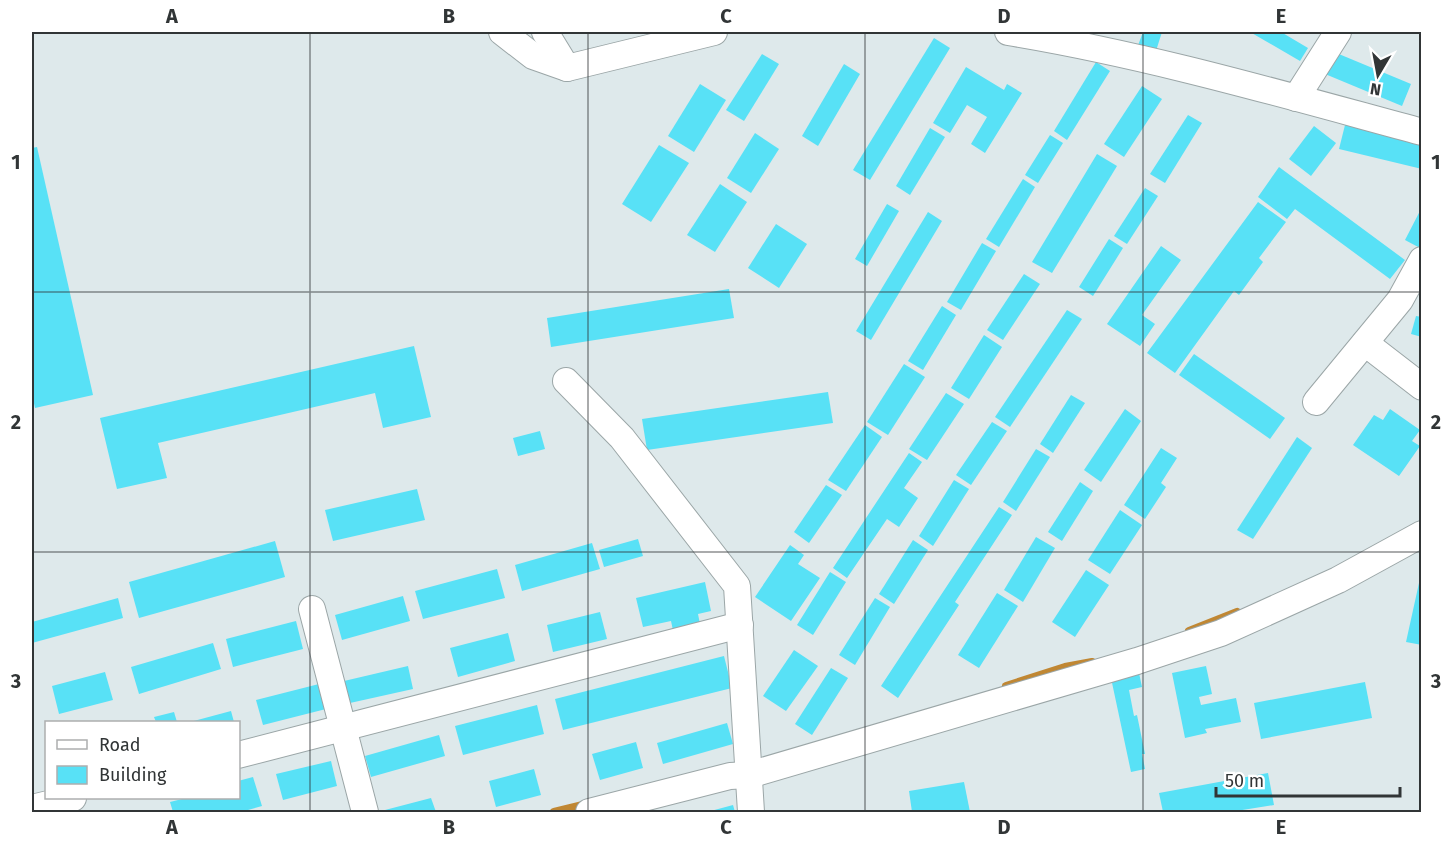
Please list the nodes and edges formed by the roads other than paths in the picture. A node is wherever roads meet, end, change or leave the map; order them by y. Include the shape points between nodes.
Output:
1 (502, 32) edge
2 (545, 32) edge
3 (714, 32) edge
4 (1008, 32) edge
5 (1338, 32) edge
6 (567, 68) junction
7 (1296, 98) junction
8 (1422, 132) edge
9 (1422, 260) edge
10 (1365, 343) junction
11 (566, 381) dead end
12 (1422, 387) edge
13 (1316, 402) dead end
14 (1422, 534) edge
15 (312, 609) dead end
16 (740, 625) junction
17 (342, 728) junction
18 (240, 754) edge
19 (749, 776) junction
20 (69, 799) edge
21 (32, 808) edge
22 (365, 813) edge
23 (589, 813) edge
24 (751, 813) edge

1 - 6 street via 533,56
2 - 6 street
3 - 6 street
4 - 7 street via 1061,40
5 - 7 street
7 - 8 street
9 - 10 street via 1400,300
10 - 12 street
10 - 13 street
11 - 16 street via 622,438 737,586
14 - 19 street via 1338,580 1221,633
15 - 17 street
16 - 17 street
16 - 19 street
17 - 18 street
17 - 22 street
19 - 23 street via 730,776
19 - 24 street
20 - 21 street

